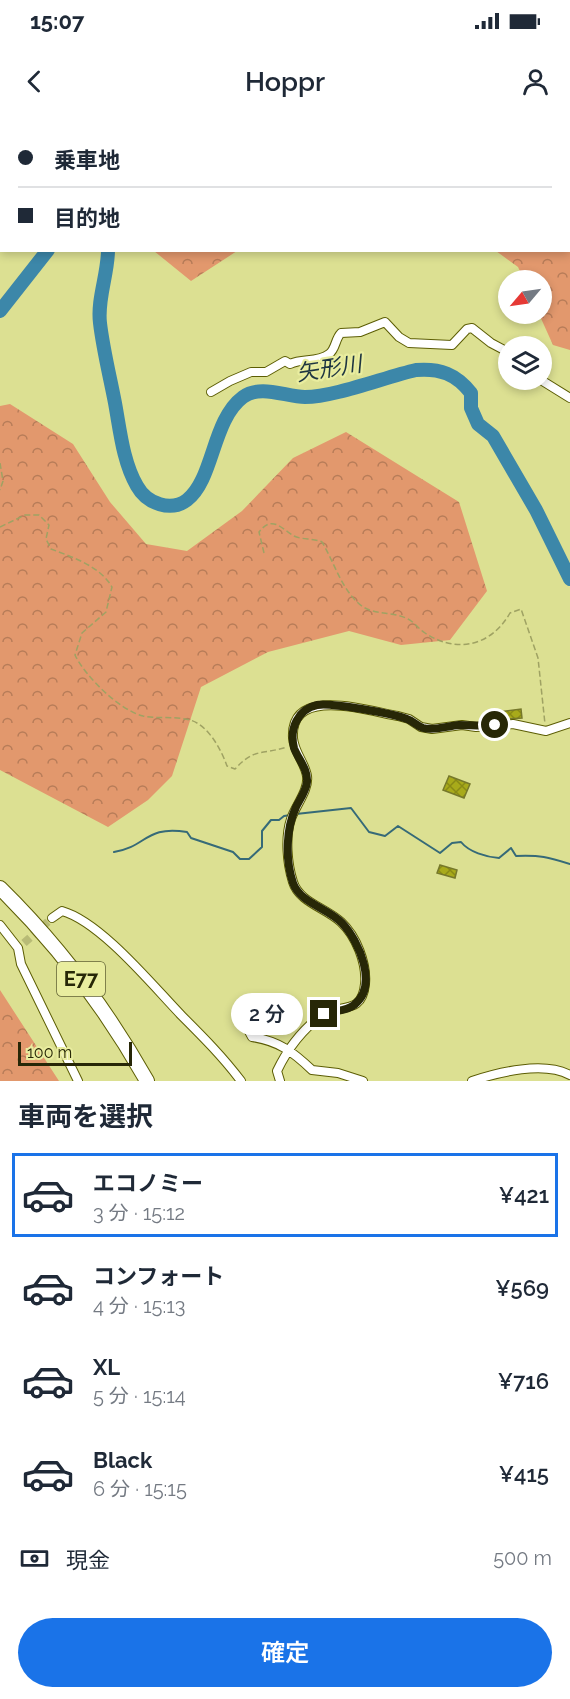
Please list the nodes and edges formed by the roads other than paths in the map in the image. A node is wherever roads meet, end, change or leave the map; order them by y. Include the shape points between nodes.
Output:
1 (498, 347) edge
2 (552, 387) edge
3 (211, 392) dead end
4 (570, 398) edge
5 (570, 723) edge
6 (0, 888) edge
7 (0, 897) edge
8 (52, 918) tunnel mouth
9 (0, 925) edge
10 (238, 1011) dead end
11 (288, 1051) junction
12 (570, 1076) edge
13 (505, 1077) edge
14 (78, 1081) edge
15 (140, 1081) edge
16 (147, 1081) edge
17 (241, 1081) edge
18 (280, 1081) edge
19 (363, 1081) edge
20 (472, 1081) edge

1 - 3 street via 472,328 452,345 409,343 383,322 360,333 341,333 334,350 323,358 299,359 290,364 285,361
2 - 4 street
5 - 11 street via 546,731 513,724 432,729 398,716 324,704 298,717 294,747 307,782 290,822 288,852 293,883 299,893 347,930 362,958 365,985 356,1004 324,1014
6 - 16 highway, E77 via 81,979
7 - 15 highway, E77 via 76,983
8 - 17 street via 62,911 69,913 98,933 152,983
9 - 14 street via 21,946 21,964
10 - 11 street via 252,1037 280,1043
11 - 18 street via 276,1071
11 - 19 street via 312,1070
12 - 13 street via 547,1069
13 - 20 street

